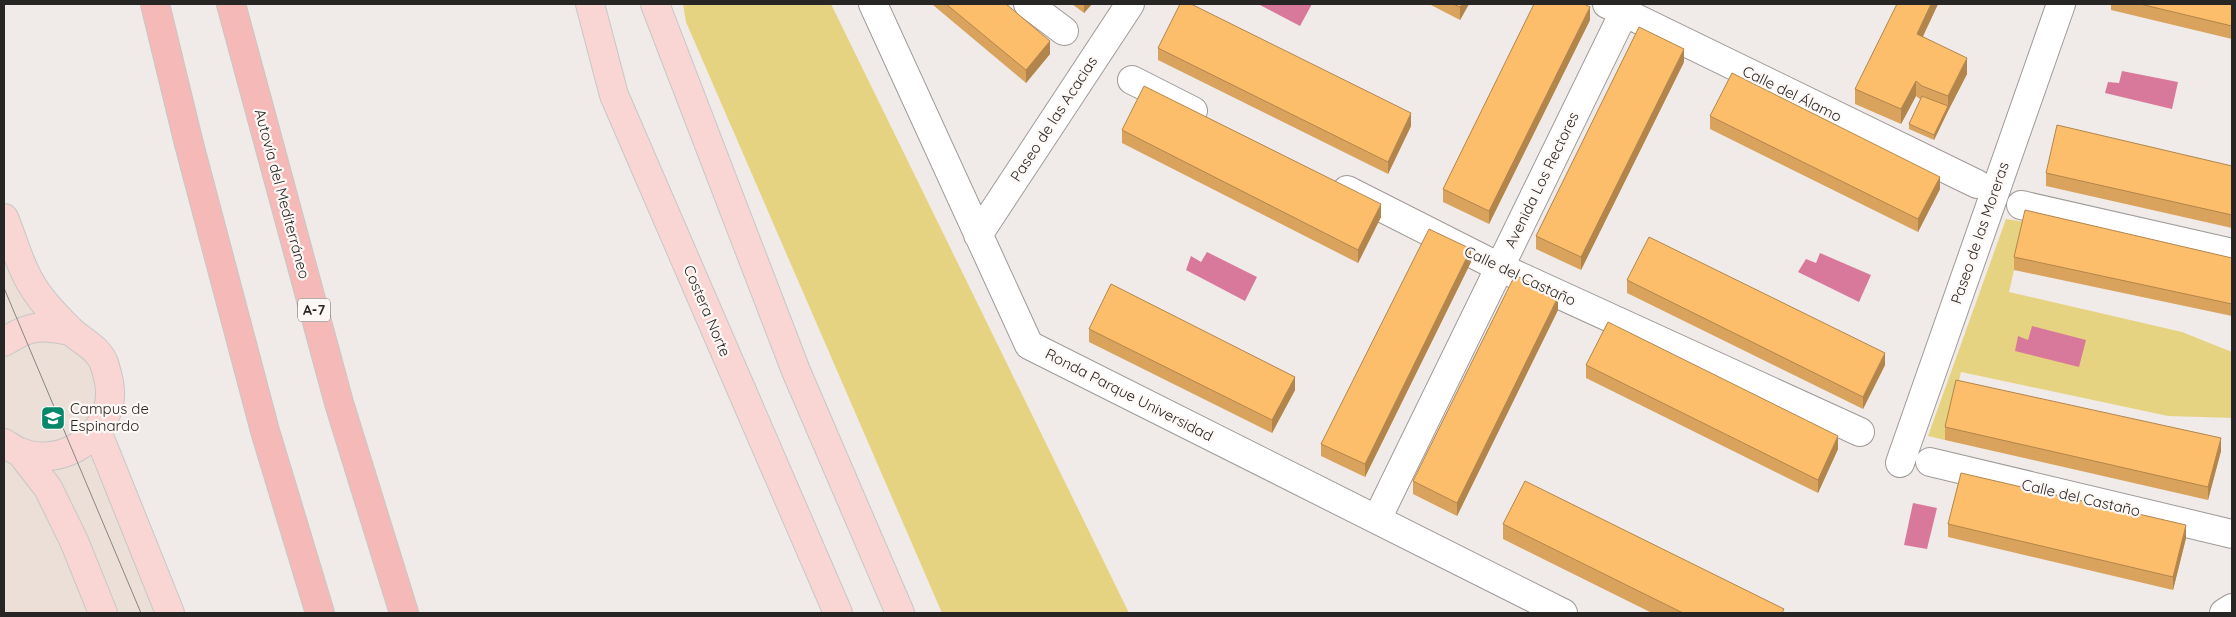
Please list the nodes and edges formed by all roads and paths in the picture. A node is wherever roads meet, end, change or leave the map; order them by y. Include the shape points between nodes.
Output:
1 (155, 4) edge
2 (231, 4) edge
3 (590, 4) edge
4 (655, 4) edge
5 (873, 4) edge
6 (1028, 4) edge
7 (1130, 4) edge
8 (2061, 4) edge
9 (1620, 7) edge
10 (1064, 31) dead end
11 (1132, 80) dead end
12 (1212, 121) edge
13 (1327, 180) edge
14 (1977, 184) dead end
15 (2022, 206) dead end
16 (4, 218) edge
17 (978, 234) junction
18 (2232, 253) edge
19 (1499, 268) junction
20 (70, 331) junction
21 (4, 342) edge
22 (96, 431) junction
23 (1860, 432) dead end
24 (12, 447) edge
25 (1930, 462) dead end
26 (1900, 464) dead end
27 (1377, 519) junction
28 (2232, 534) edge
29 (2232, 608) edge
30 (103, 613) edge
31 (170, 613) edge
32 (320, 613) edge
33 (404, 613) edge
34 (838, 613) edge
35 (900, 613) edge
36 (1563, 613) edge
37 (2224, 613) edge

1 - 32 highway via 265,431
2 - 33 highway, Autovía del Mediterráneo / A-7 via 339,403
3 - 34 main road, Costera Norte via 614,95
4 - 35 main road via 796,371
5 - 17 street, Ronda Parque Universidad
6 - 10 street
7 - 17 street, Paseo de las Acacias
8 - 26 street, Paseo de las Moreras
9 - 14 street, Calle del Álamo
9 - 19 street, Avenida Los Rectores
11 - 12 street
13 - 19 street, Calle del Castaño
15 - 18 street
16 - 20 main road via 32,285
17 - 27 street, Ronda Parque Universidad via 1029,345
19 - 23 street, Calle del Castaño
19 - 27 street, Avenida Los Rectores
20 - 21 main road via 46,326 22,330
20 - 22 main road via 89,343 103,360 110,382 109,405
22 - 24 main road via 73,450 56,456 37,456
22 - 31 main road
24 - 30 main road via 48,488
25 - 28 street, Calle del Castaño
27 - 36 street, Ronda Parque Universidad
29 - 37 street

